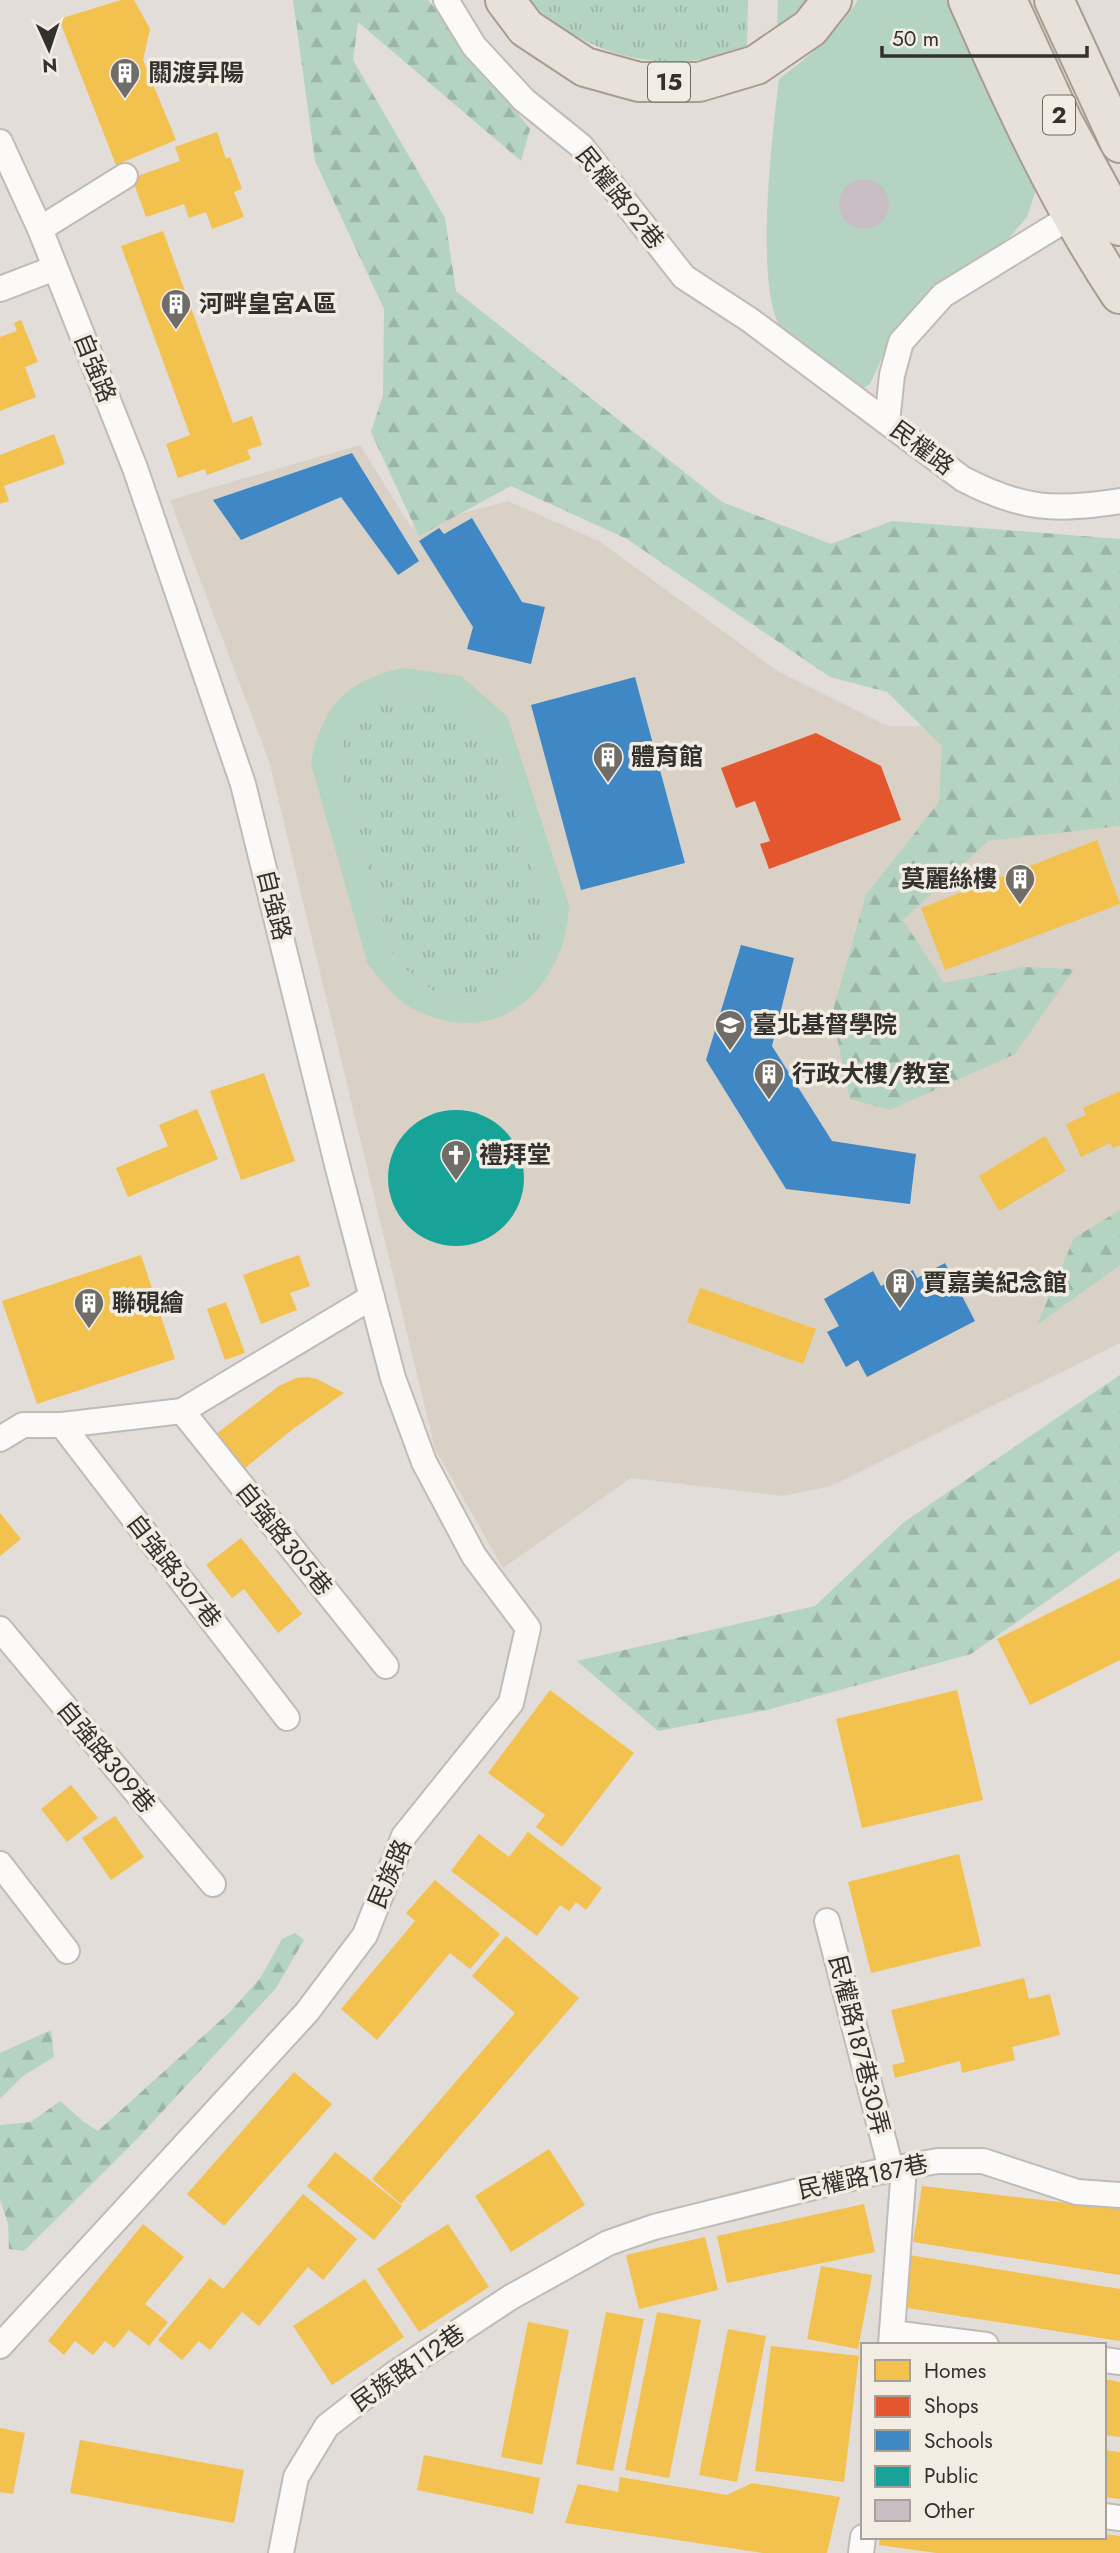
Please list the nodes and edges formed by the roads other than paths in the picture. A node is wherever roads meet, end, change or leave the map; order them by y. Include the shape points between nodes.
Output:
1 (446, 0) edge
2 (505, 0) edge
3 (832, 0) edge
4 (968, 0) edge
5 (1007, 0) edge
6 (1054, 0) edge
7 (0, 142) edge
8 (1120, 143) edge
9 (125, 176) dead end
10 (1070, 216) junction
11 (1120, 226) edge
12 (40, 229) junction
13 (55, 268) junction
14 (0, 289) edge
15 (1120, 294) edge
16 (750, 320) joint
17 (887, 422) junction
18 (1120, 501) edge
19 (372, 1297) junction
20 (183, 1411) junction
21 (62, 1425) junction
22 (0, 1438) edge
23 (0, 1629) edge
24 (386, 1666) dead end
25 (287, 1718) dead end
26 (0, 1864) edge
27 (213, 1884) dead end
28 (827, 1921) dead end
29 (67, 1951) dead end
30 (897, 2168) junction
31 (1120, 2195) edge
32 (608, 2243) joint
33 (891, 2339) edge
34 (954, 2343) edge
35 (0, 2346) edge
36 (281, 2553) edge

1 - 16 street, 民權路92巷 via 474,46 524,100 581,146 684,276
2 - 3 main road, 15 via 526,28 585,67 639,82 699,82 755,65 810,28
4 - 10 main road, 2 via 1020,119
5 - 11 main road, 2 via 1062,120
6 - 8 main road
7 - 12 street, 自強路
9 - 12 street
10 - 15 main road, 2
10 - 17 street via 943,295 901,342
12 - 13 street, 自強路
13 - 14 street
13 - 19 street, 自強路 via 135,468 243,783
16 - 17 street, 民權路
17 - 18 street, 民權路 via 963,479 1019,503 1049,508
19 - 20 street
19 - 35 street, 民族路 via 393,1378 424,1462 474,1556 528,1628 511,1703 404,1836 365,1935 307,2012
20 - 21 street
20 - 24 street, 自強路305巷
21 - 22 street via 23,1425
21 - 25 street, 自強路307巷
23 - 27 street, 自強路309巷
26 - 29 street
28 - 30 street, 民權路187巷30弄
30 - 31 street, 民權路187巷 via 939,2161 983,2161 1077,2192
30 - 32 street, 民權路187巷 via 654,2227
30 - 33 street, 民權路187巷30弄
32 - 36 street, 民族路112巷 via 511,2297 394,2374 327,2426 296,2477
33 - 34 street

